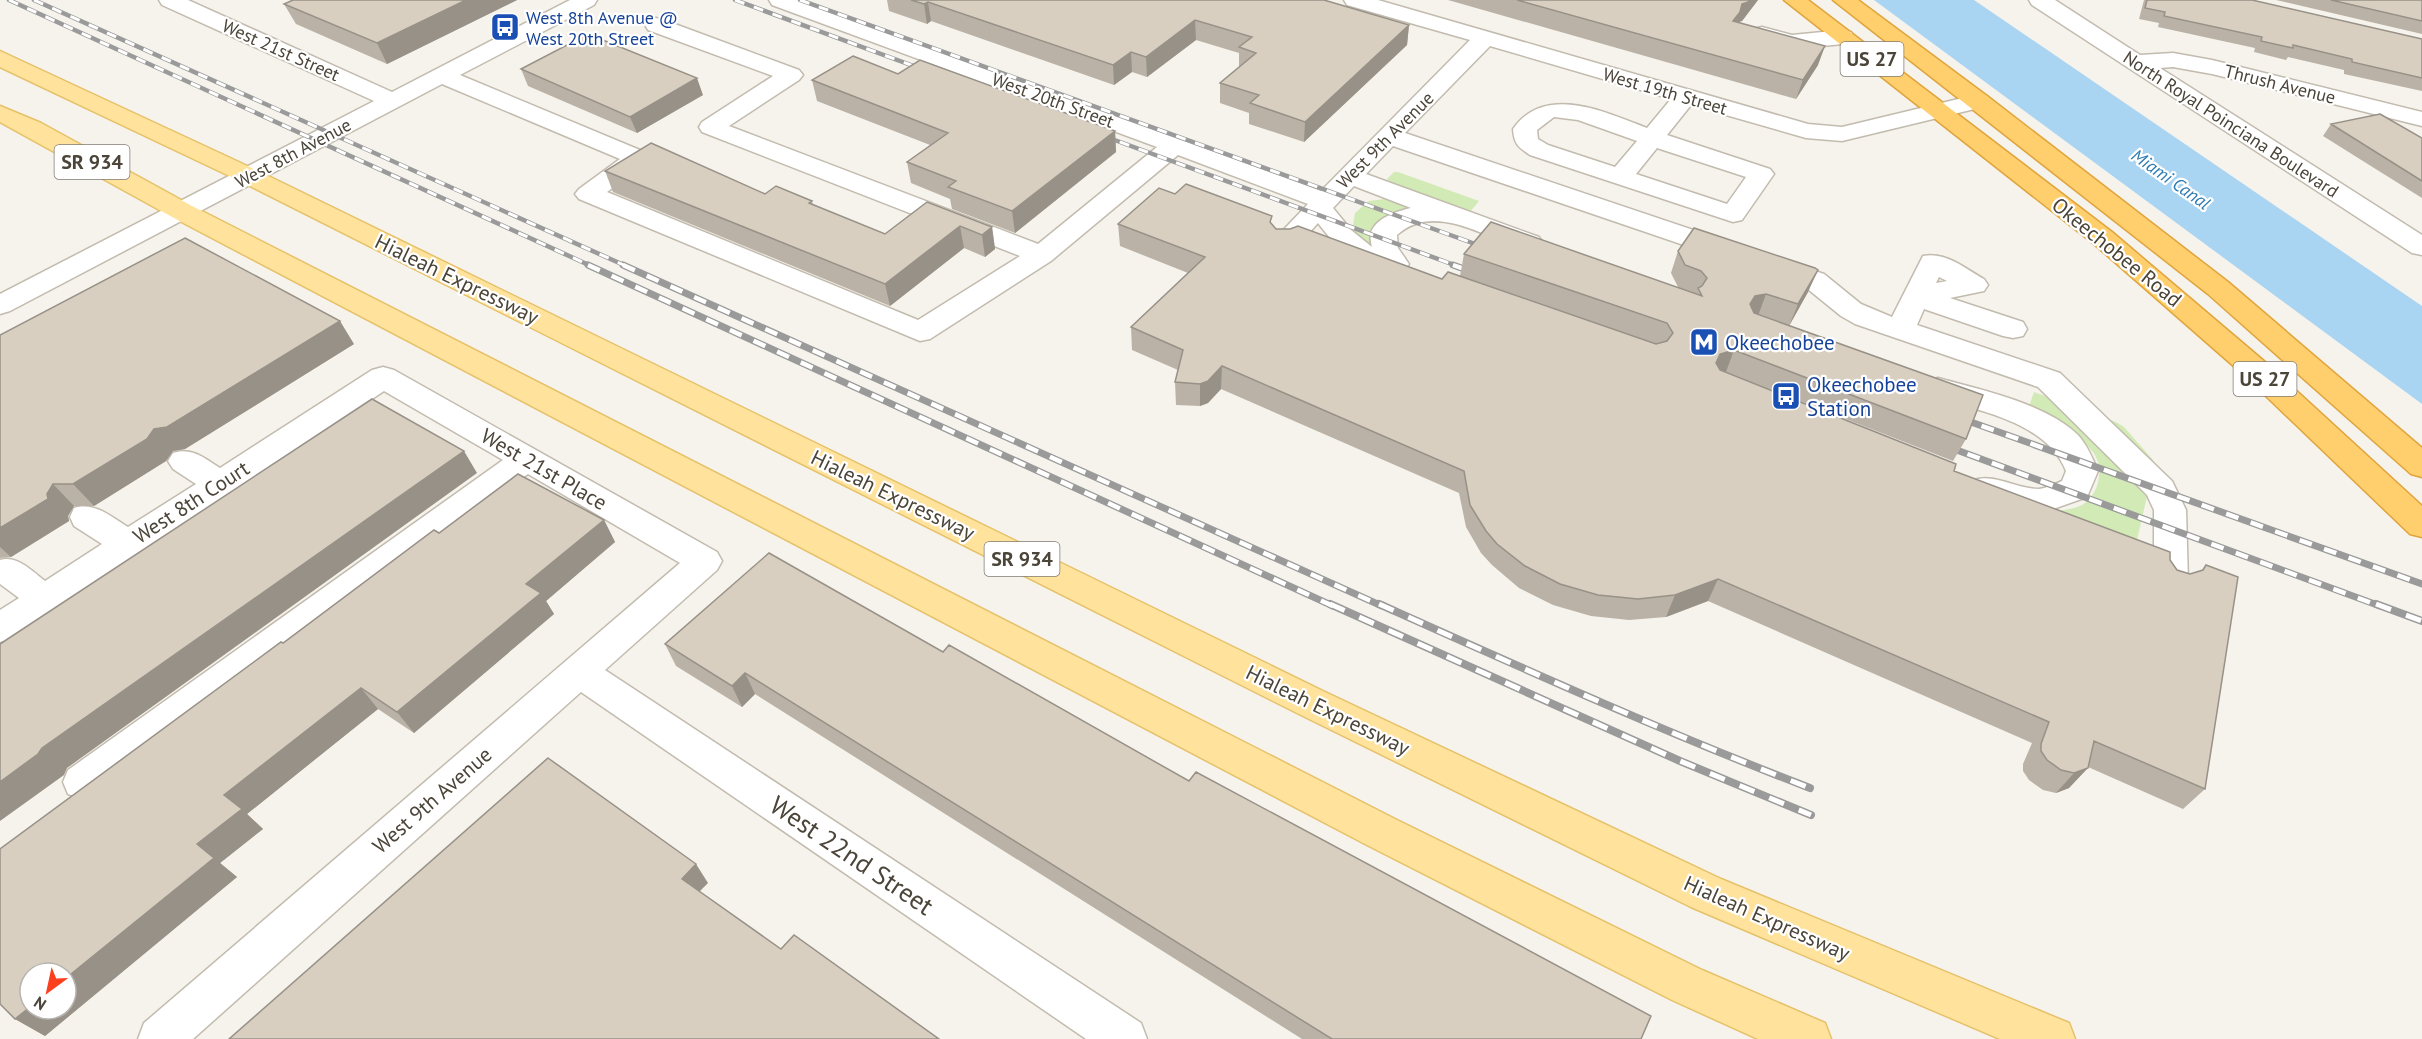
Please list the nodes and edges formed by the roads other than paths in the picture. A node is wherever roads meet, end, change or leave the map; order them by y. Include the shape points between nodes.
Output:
1 (170, 0) edge
2 (585, 0) edge
3 (780, 0) edge
4 (835, 0) edge
5 (1355, 0) edge
6 (1795, 0) edge
7 (1844, 0) edge
8 (2040, 0) edge
9 (814, 13) junction
10 (656, 25) dead end
11 (1746, 29) edge
12 (1843, 37) junction
13 (1485, 38) junction
14 (0, 58) edge
15 (2136, 62) junction
16 (442, 76) junction
17 (1685, 97) junction
18 (393, 101) junction
19 (1979, 101) junction
20 (1939, 111) junction
21 (0, 113) edge
22 (2422, 119) edge
23 (1389, 136) junction
24 (1652, 138) junction
25 (1175, 145) junction
26 (249, 176) junction
27 (1349, 176) junction
28 (1620, 177) junction
29 (1322, 204) junction
30 (183, 212) junction
31 (1454, 214) junction
32 (1284, 243) edge
33 (2422, 247) edge
34 (1552, 251) edge
35 (1041, 255) junction
36 (0, 305) edge
37 (2013, 329) dead end
38 (1900, 330) junction
39 (382, 377) joint
40 (1913, 380) edge
41 (526, 459) junction
42 (184, 461) dead end
43 (2422, 466) edge
44 (1959, 478) edge
45 (220, 483) junction
46 (86, 518) dead end
47 (2422, 525) edge
48 (128, 544) junction
49 (705, 561) joint
50 (7, 571) dead end
51 (2171, 581) edge
52 (45, 599) junction
53 (0, 628) edge
54 (578, 671) junction
55 (82, 782) dead end
56 (160, 1039) edge
57 (1125, 1039) edge
58 (1809, 1039) edge
59 (2053, 1039) edge

1 - 18 street, West 21st Street
2 - 16 street, West 8th Avenue
3 - 9 street, West 20th Street
4 - 9 street
5 - 13 street, West 19th Street
6 - 12 highway, Okeechobee Road / US 27
7 - 19 highway, Okeechobee Road / US 27
8 - 15 street, North Royal Poinciana Boulevard via 2079,14
9 - 25 street, West 20th Street
10 - 35 street via 791,75 711,127
11 - 12 street via 1792,42
12 - 20 highway, Okeechobee Road / US 27
13 - 17 street, West 19th Street
13 - 23 street, West 9th Avenue
14 - 26 main road, Hialeah Expressway / SR 934
15 - 22 street, Thrush Avenue via 2173,60 2200,65
15 - 33 street, North Royal Poinciana Boulevard
16 - 18 street, West 8th Avenue
16 - 35 street via 638,158 588,194 920,332
17 - 20 street, West 19th Street via 1797,128 1842,134
17 - 24 street
18 - 26 street, West 8th Avenue
19 - 20 street, West 19th Street
19 - 43 highway, Okeechobee Road / US 27 via 2218,288
20 - 47 highway, Okeechobee Road / US 27 via 2120,252 2255,369
21 - 30 main road, SR 934
23 - 27 street, West 9th Avenue
23 - 38 street via 1814,280 1851,310
24 - 28 street
24 - 28 street via 1573,111 1543,113 1525,129 1526,142 1539,150
24 - 28 street via 1761,174 1733,214
25 - 29 street, West 20th Street
25 - 35 street
26 - 30 street, West 8th Avenue
26 - 59 main road, Hialeah Expressway / SR 934 via 1312,703 1696,888
27 - 29 street, West 9th Avenue
27 - 31 street
29 - 31 street via 1342,236 1361,253 1405,268 1385,248 1384,233 1397,220 1420,212
29 - 32 street, West 9th Avenue
30 - 36 street, West 8th Avenue
30 - 58 main road, SR 934 via 1381,832 1686,985
31 - 34 street
37 - 38 street via 1916,296
38 - 51 street via 2049,380 2161,489 2170,510
39 - 41 street, West 21st Place
39 - 45 street, West 8th Court
40 - 44 street via 2025,417 2049,429 2073,451 2082,471 2076,489 2042,501 2003,496
41 - 49 street, West 21st Place
41 - 55 street
42 - 45 street
45 - 48 street, West 8th Court
46 - 48 street
48 - 52 street, West 8th Court
49 - 54 street, West 9th Avenue
50 - 52 street
52 - 53 street, West 8th Court
54 - 56 street, West 9th Avenue
54 - 57 street, West 22nd Street

